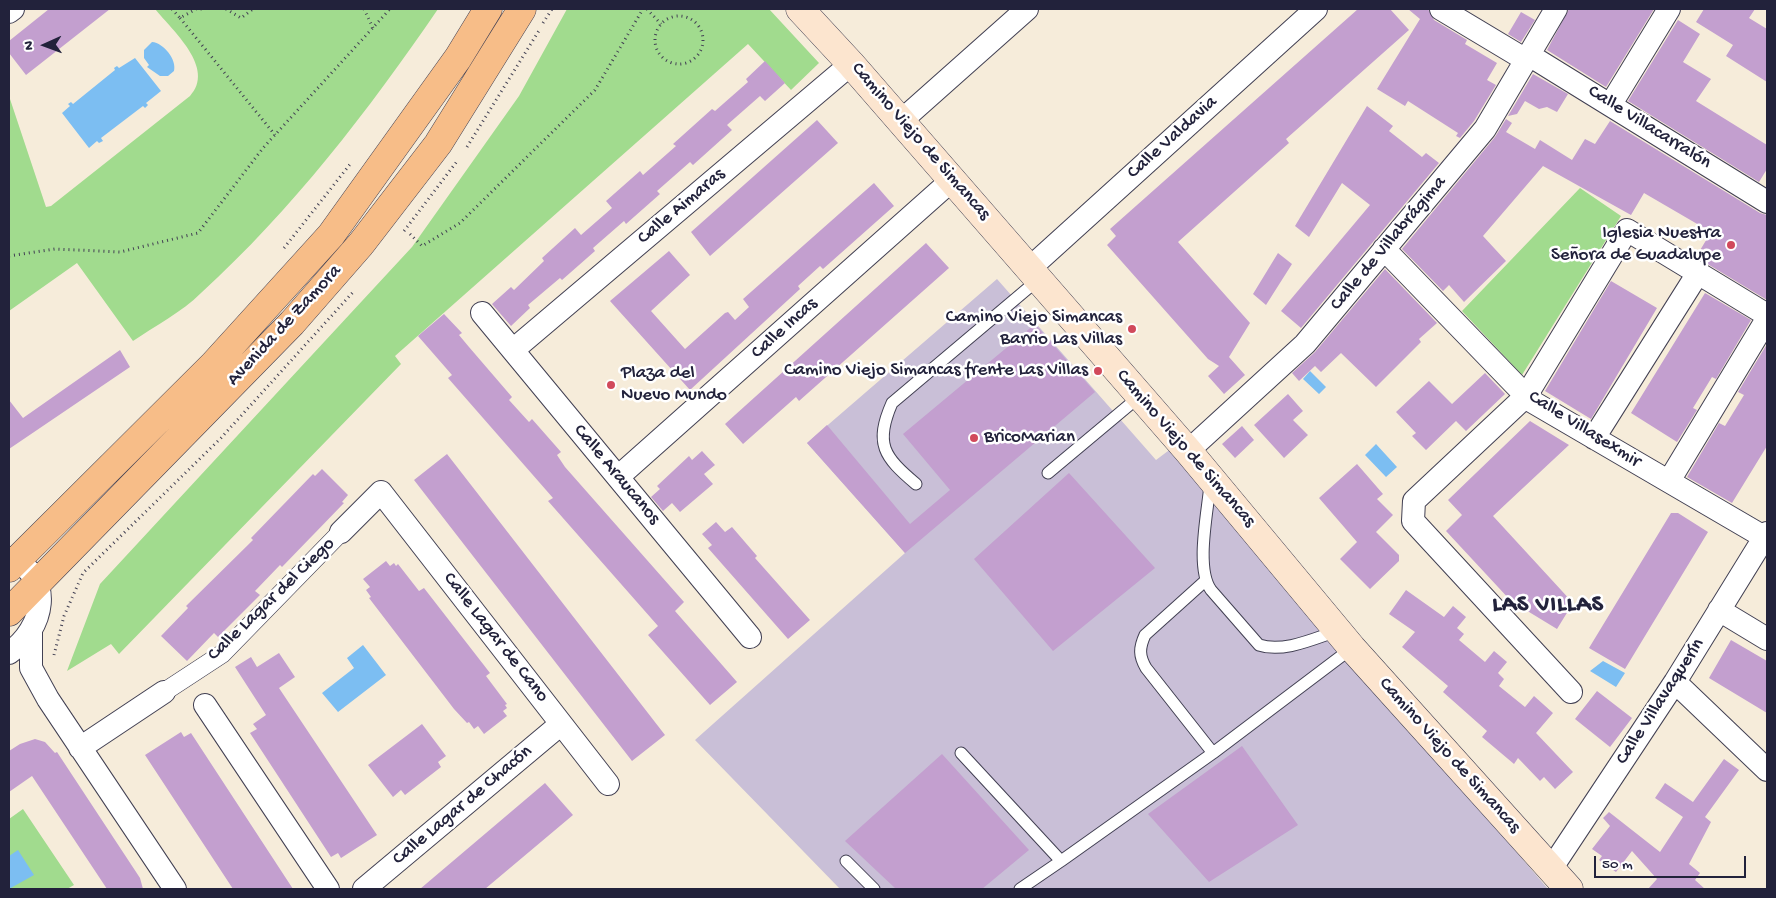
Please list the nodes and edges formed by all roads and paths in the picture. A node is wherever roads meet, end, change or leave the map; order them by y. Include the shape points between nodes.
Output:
1 (13, 9) edge
2 (172, 9) edge
3 (204, 9) edge
4 (226, 9) edge
5 (253, 9) edge
6 (364, 9) edge
7 (390, 9) edge
8 (488, 9) edge
9 (522, 9) edge
10 (643, 9) edge
11 (647, 9) edge
12 (800, 9) edge
13 (1027, 9) edge
14 (1316, 9) edge
15 (1442, 9) edge
16 (1556, 9) edge
17 (1669, 9) edge
18 (9, 12) edge
19 (180, 18) junction
20 (661, 24) junction
21 (373, 28) junction
22 (1528, 58) junction
23 (851, 64) junction
24 (1611, 104) junction
25 (901, 121) junction
26 (275, 135) junction
27 (353, 160) dead end
28 (952, 180) junction
29 (1767, 202) edge
30 (410, 234) dead end
31 (1384, 249) junction
32 (281, 252) dead end
33 (9, 256) edge
34 (1698, 273) junction
35 (1035, 274) junction
36 (482, 313) dead end
37 (1767, 314) edge
38 (1767, 319) edge
39 (513, 350) junction
40 (1140, 396) junction
41 (1526, 396) junction
42 (1594, 438) junction
43 (1188, 451) junction
44 (1048, 473) dead end
45 (618, 477) junction
46 (1211, 478) junction
47 (1669, 482) junction
48 (916, 484) dead end
49 (381, 492) joint
50 (341, 532) joint
51 (1766, 535) edge
52 (11, 562) edge
53 (1205, 581) junction
54 (38, 582) junction
55 (1719, 610) junction
56 (9, 612) edge
57 (31, 631) junction
58 (750, 637) dead end
59 (1345, 639) junction
60 (1767, 639) edge
61 (9, 653) edge
62 (9, 662) edge
63 (31, 668) junction
64 (1675, 682) junction
65 (164, 692) joint
66 (1571, 692) dead end
67 (205, 705) dead end
68 (561, 724) junction
69 (80, 748) junction
70 (961, 753) dead end
71 (1213, 753) junction
72 (1767, 770) edge
73 (608, 784) dead end
74 (846, 861) dead end
75 (1061, 861) junction
76 (1551, 869) junction
77 (175, 889) edge
78 (328, 889) edge
79 (364, 889) edge
80 (874, 889) edge
81 (1020, 889) edge
82 (1569, 889) edge

1 - 18 street
2 - 19 path
3 - 19 path via 196,9
4 - 5 path via 241,18
6 - 21 path
7 - 21 path
8 - 52 highway, Avenida de Zamora via 422,110 331,235 214,364
9 - 54 highway, Avenida de Zamora via 438,144 361,244 292,323
10 - 30 path via 595,90 460,223 422,246
11 - 20 path
12 - 23 main road, Camino Viejo de Simancas
13 - 25 street
14 - 35 street, Calle Valdavia
15 - 22 street, Calle Villacarralón
16 - 22 street, Calle de Villabrágima
17 - 24 street
19 - 26 path
20 - 20 path via 655,42 661,56 674,63 695,57 702,36 694,22 680,16
21 - 26 path
22 - 24 street, Calle Villacarralón
22 - 31 street, Calle de Villabrágima via 1485,129
23 - 25 main road, Camino Viejo de Simancas
23 - 39 street, Calle Aimaras
24 - 29 street, Calle Villacarralón
25 - 28 main road, Camino Viejo de Simancas
26 - 33 path via 198,233 120,252 54,249
27 - 32 path
28 - 35 main road, Camino Viejo de Simancas
28 - 45 street, Calle Incas
31 - 41 street, Calle Villasexmir
31 - 43 street, Calle de Villabrágima via 1305,344
34 - 37 street
34 - 41 street via 1627,230
34 - 42 street
35 - 40 main road, Camino Viejo de Simancas
35 - 48 lane via 892,403 883,424 884,447 893,464
36 - 39 street, Calle Araucanos
38 - 47 street
39 - 45 street, Calle Araucanos
40 - 43 main road, Camino Viejo de Simancas
40 - 44 lane
41 - 42 street, Calle Villasexmir
41 - 66 street via 1414,501 1412,521
42 - 47 street, Calle Villasexmir
43 - 46 main road, Camino Viejo de Simancas
45 - 58 street, Calle Araucanos
46 - 53 lane via 1203,562
46 - 59 main road, Camino Viejo de Simancas
47 - 51 street, Calle Villasexmir
49 - 50 street, Calle Lagar del Ciego
49 - 68 street, Calle Lagar de Cano
50 - 65 street, Calle Lagar del Ciego via 222,654
51 - 55 street, Calle Villavaquerín
52 - 54 street via 29,570
53 - 59 lane via 1259,645 1270,648
53 - 71 lane via 1145,635 1139,646 1146,668
54 - 56 highway, Avenida de Zamora
54 - 57 street via 39,607
55 - 60 street
55 - 64 street, Calle Villavaquerín
57 - 61 street
57 - 63 street
59 - 71 lane
59 - 76 main road, Camino Viejo de Simancas
62 - 63 street
63 - 69 street
64 - 72 street
64 - 76 street, Calle Villavaquerín
65 - 69 street, Calle Lagar del Ciego
67 - 78 street
68 - 73 street, Calle Lagar de Cano
68 - 79 street, Calle Lagar de Chacón
69 - 77 street
70 - 75 lane
71 - 75 lane
74 - 80 lane
75 - 81 lane
76 - 82 main road, Camino Viejo de Simancas

